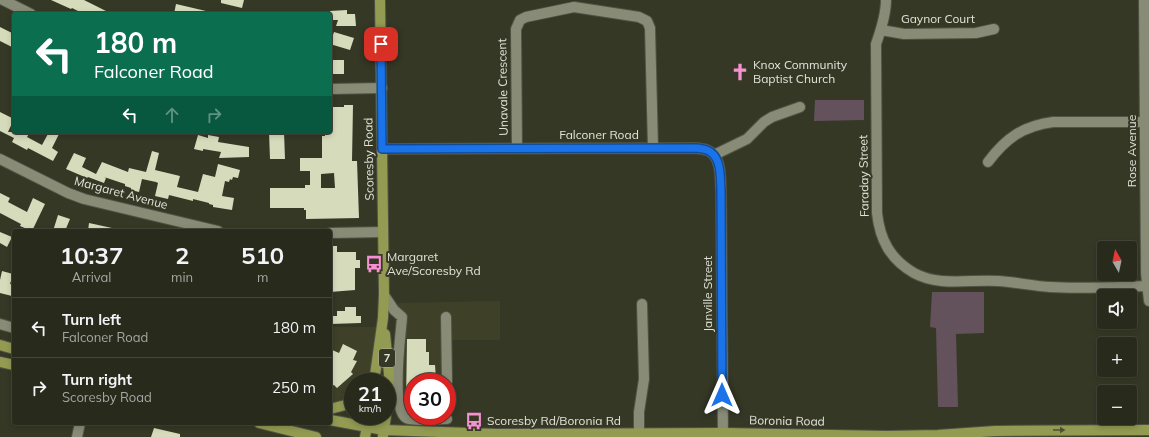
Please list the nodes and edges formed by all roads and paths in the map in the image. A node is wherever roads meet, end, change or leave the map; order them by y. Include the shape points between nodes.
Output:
1 (3, 0) edge
2 (380, 0) edge
3 (886, 0) edge
4 (1144, 0) edge
5 (574, 4) edge
6 (27, 12) edge
7 (994, 29) dead end
8 (881, 30) junction
9 (382, 88) junction
10 (332, 89) edge
11 (1147, 101) edge
12 (800, 107) dead end
13 (1145, 122) junction
14 (517, 148) junction
15 (653, 148) junction
16 (382, 149) junction
17 (714, 155) junction
18 (0, 159) edge
19 (988, 162) dead end
20 (210, 229) edge
21 (332, 232) edge
22 (383, 232) junction
23 (1148, 286) junction
24 (384, 295) junction
25 (1149, 301) edge
26 (642, 304) dead end
27 (446, 317) dead end
28 (383, 318) junction
29 (0, 324) edge
30 (12, 327) edge
31 (0, 345) edge
32 (12, 348) edge
33 (0, 362) edge
34 (12, 365) edge
35 (375, 373) edge
36 (389, 373) edge
37 (447, 373) edge
38 (344, 405) edge
39 (332, 408) edge
40 (404, 415) edge
41 (332, 421) edge
42 (80, 425) edge
43 (267, 425) edge
44 (447, 425) edge
45 (1149, 430) edge
46 (366, 432) edge
47 (384, 434) edge
48 (639, 434) junction
49 (1104, 434) edge
50 (446, 435) edge
51 (723, 435) edge
52 (77, 437) edge
53 (316, 437) edge

1 - 6 street
2 - 9 main road, Scoresby Road / 7
3 - 8 street, Faraday Street
4 - 11 street, Rose Avenue
5 - 14 street, Unavale Crescent via 526,17 520,20 516,29
5 - 15 street, Unavale Crescent via 639,17 647,21 650,28
7 - 8 street, Gaynor Court via 976,33 904,34
8 - 23 street, Faraday Street via 876,44 877,213 881,235 889,251 899,262 914,273 936,280 999,281 1050,287
9 - 10 street
9 - 16 main road, Scoresby Road / 7
11 - 13 street, Rose Avenue
12 - 17 street via 772,117 747,139
13 - 19 street via 1039,124 1024,129 999,146
13 - 23 street, Rose Avenue
14 - 15 street, Falconer Road
14 - 16 street, Falconer Road
15 - 17 street, Falconer Road via 698,148
16 - 22 main road, Scoresby Road / 7
17 - 51 street, Janville Street via 719,164 721,190
18 - 20 street, Margaret Avenue via 77,196
21 - 22 street
22 - 24 main road, Scoresby Road / 7
23 - 25 street, Rose Avenue
24 - 28 main road, Scoresby Road / 7
24 - 40 street via 402,317 398,349 398,390
26 - 48 street via 644,379
27 - 37 street
28 - 35 main road, Scoresby Road / 7
28 - 36 main road, Scoresby Road / 7
29 - 30 street
31 - 32 main road
33 - 34 main road
38 - 39 main road
41 - 46 main road, Boronia Road
42 - 52 street
43 - 53 main road
44 - 50 street
45 - 49 main road, Boronia Road
46 - 47 main road, Boronia Road
47 - 50 main road, Boronia Road
48 - 50 main road, Boronia Road
48 - 51 main road, Boronia Road
51 -> 49 main road, Boronia Road via 874,436 996,431

